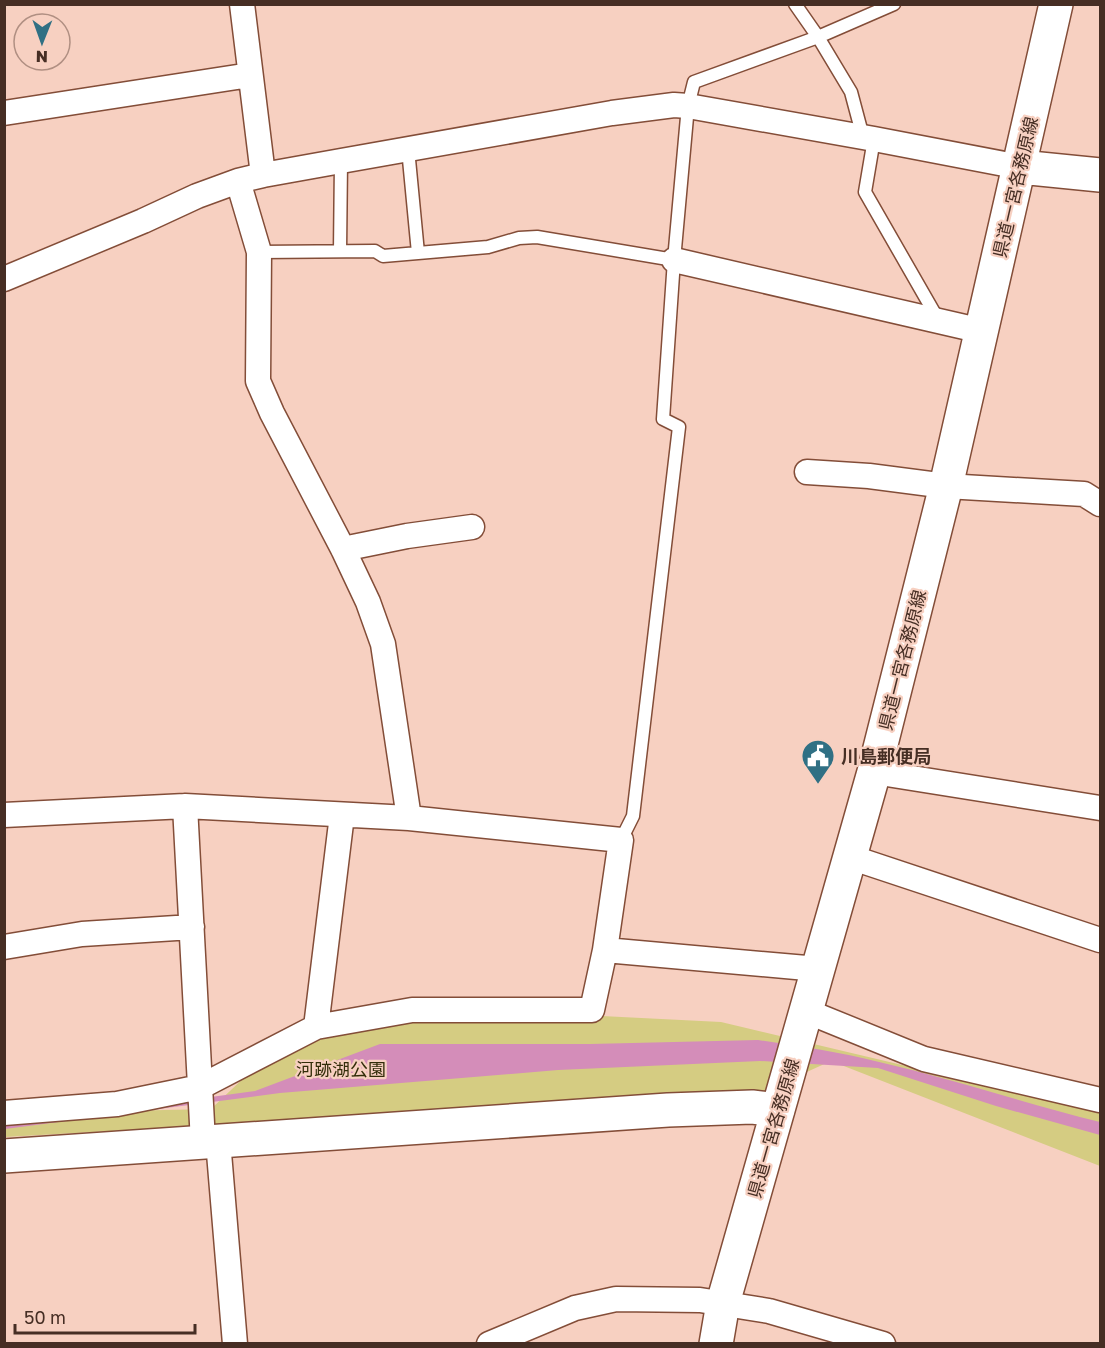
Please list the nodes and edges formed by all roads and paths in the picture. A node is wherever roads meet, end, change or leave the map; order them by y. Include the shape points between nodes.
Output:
1 (242, 4) edge
2 (795, 4) edge
3 (894, 4) edge
4 (1056, 4) edge
5 (818, 37) junction
6 (250, 75) junction
7 (688, 106) junction
8 (4, 113) edge
9 (868, 138) junction
10 (408, 149) junction
11 (340, 161) junction
12 (1020, 167) junction
13 (263, 175) junction
14 (1101, 175) edge
15 (238, 182) junction
16 (340, 251) junction
17 (260, 252) junction
18 (418, 253) junction
19 (674, 260) junction
20 (4, 279) edge
21 (939, 321) junction
22 (982, 331) junction
23 (807, 472) dead end
24 (946, 486) junction
25 (1101, 504) edge
26 (472, 527) dead end
27 (343, 549) junction
28 (874, 772) junction
29 (185, 806) junction
30 (1101, 808) edge
31 (4, 815) edge
32 (342, 815) junction
33 (409, 818) junction
34 (621, 840) junction
35 (850, 857) junction
36 (192, 927) junction
37 (1101, 940) edge
38 (4, 947) edge
39 (605, 950) junction
40 (818, 969) junction
41 (806, 1011) junction
42 (316, 1027) junction
43 (1101, 1100) edge
44 (778, 1110) junction
45 (4, 1113) edge
46 (205, 1119) junction
47 (4, 1156) edge
48 (723, 1303) junction
49 (235, 1344) edge
50 (489, 1344) edge
51 (716, 1344) edge
52 (883, 1344) edge

1 - 6 street
2 - 5 lane
3 - 5 lane
4 - 12 main road, 県道一宮各務原線
5 - 7 lane via 694,82
5 - 9 lane via 851,92
6 - 8 street
6 - 13 street
7 - 9 street
7 - 10 street via 612,113
7 - 19 lane
9 - 12 street
9 - 21 lane via 866,192
10 - 11 street
10 - 18 lane
11 - 13 street
11 - 16 lane
12 - 14 main road
12 - 22 main road, 県道一宮各務原線
13 - 15 street
15 - 17 street
15 - 20 street
16 - 17 lane
16 - 18 lane via 375,251 383,256
17 - 27 street via 258,381
18 - 19 lane via 488,247 537,237
19 - 21 street
19 - 34 lane via 663,419 679,427 633,816
21 - 22 street
22 - 24 main road, 県道一宮各務原線
23 - 24 street
24 - 25 street via 1084,494
24 - 28 main road, 県道一宮各務原線
26 - 27 street
27 - 33 street via 383,644
28 - 30 street
28 - 35 main road, 県道一宮各務原線
29 - 31 street
29 - 32 street
29 - 36 street
32 - 33 street
32 - 42 street
33 - 34 street
34 - 39 street
35 - 37 street
35 - 40 main road, 県道一宮各務原線
36 - 38 street via 82,934
36 - 46 street
39 - 40 street
39 - 42 street via 592,1010 412,1010
40 - 41 main road, 県道一宮各務原線
41 - 43 street via 924,1059
41 - 44 main road, 県道一宮各務原線
42 - 46 street
44 - 46 main road via 752,1107
44 - 48 main road, 県道一宮各務原線
45 - 46 street via 117,1104
46 - 47 main road
46 - 49 street
48 - 50 street via 616,1299 575,1308
48 - 51 main road, 県道一宮各務原線
48 - 52 street via 769,1311

